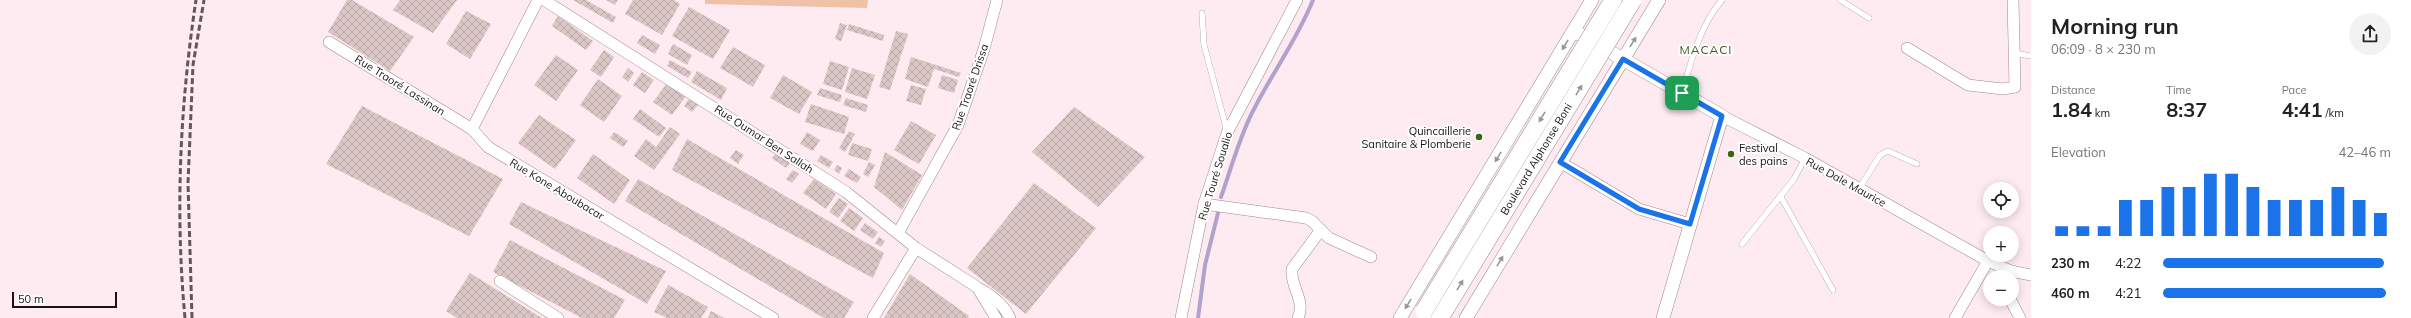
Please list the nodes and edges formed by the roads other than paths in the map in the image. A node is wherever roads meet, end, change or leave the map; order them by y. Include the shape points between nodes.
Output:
1 (538, 0) edge
2 (544, 0) edge
3 (997, 0) edge
4 (1297, 0) edge
5 (1592, 0) edge
6 (1613, 0) edge
7 (1633, 0) edge
8 (1659, 0) edge
9 (1722, 0) edge
10 (1840, 0) edge
11 (2013, 0) edge
12 (1202, 13) dead end
13 (1869, 18) dead end
14 (1574, 31) junction
15 (329, 42) dead end
16 (1908, 48) dead end
17 (2014, 53) junction
18 (2031, 56) edge
19 (1623, 59) junction
20 (1682, 93) junction
21 (1722, 116) junction
22 (472, 129) junction
23 (1227, 133) junction
24 (1805, 158) junction
25 (1560, 162) junction
26 (1917, 164) dead end
27 (1859, 189) junction
28 (1781, 197) junction
29 (1204, 204) junction
30 (1690, 224) junction
31 (1320, 231) junction
32 (898, 233) junction
33 (1742, 244) dead end
34 (916, 248) junction
35 (1371, 257) dead end
36 (1983, 258) edge
37 (1987, 262) edge
38 (1990, 262) edge
39 (2004, 270) edge
40 (2019, 274) edge
41 (2031, 275) edge
42 (500, 281) dead end
43 (977, 287) junction
44 (1833, 290) dead end
45 (2014, 306) edge
46 (1424, 311) dead end
47 (558, 318) edge
48 (772, 318) edge
49 (873, 318) edge
50 (996, 318) edge
51 (1010, 318) edge
52 (1181, 318) edge
53 (1298, 318) edge
54 (1400, 318) edge
55 (1440, 318) edge
56 (1466, 318) edge
57 (1663, 318) edge
58 (1955, 318) edge
59 (2020, 318) edge

1 - 22 street
2 - 32 street, Rue Oumar Ben Sallah via 846,192
3 - 32 street, Rue Traoré Drissa via 984,50 958,125
4 - 23 street, Rue Touré Soualio
5 - 14 street
6 -> 46 main road, Boulevard Alphonse Boni, bridge
55 -> 7 main road, Boulevard Alphonse Boni, bridge
19 -> 8 street, Boulevard Alphonse Boni
9 - 20 lane via 1708,16 1700,34
10 - 13 lane
11 - 17 street
12 - 23 lane via 1204,45
14 - 19 street, Rue Dale Maurice
14 -> 54 street
15 - 22 street, Rue Traoré Lassinan
16 - 17 street via 1968,85 2003,89 2015,87
17 - 18 lane
19 - 20 street, Rue Dale Maurice
19 - 25 street, Boulevard Alphonse Boni
20 - 21 street, Rue Dale Maurice
21 - 24 street, Rue Dale Maurice
21 - 30 street
22 - 48 street, Rue Kone Aboubacar via 488,147
23 - 29 street, Rue Touré Soualio
24 - 27 street, Rue Dale Maurice
24 - 28 lane
25 - 30 street via 1639,209
56 -> 25 street, Boulevard Alphonse Boni
26 - 27 lane via 1888,151 1880,155
27 - 36 street, Rue Dale Maurice
28 - 33 lane
28 - 44 lane
29 - 31 street via 1306,218
29 - 52 street, Rue Touré Soualio
30 - 57 street
31 - 35 street via 1329,238
31 - 53 street via 1292,270 1301,303
32 - 34 street, Rue Oumar Ben Sallah
34 - 43 street, Rue Oumar Ben Sallah
34 - 49 street
37 - 58 street
38 - 39 street, Rue Dale Maurice
40 - 41 street, Rue Dale Maurice
42 - 47 street
43 - 50 street, Rue Oumar Ben Sallah
43 - 51 street, Rue Oumar Ben Sallah via 989,293 1005,308
45 - 59 street

